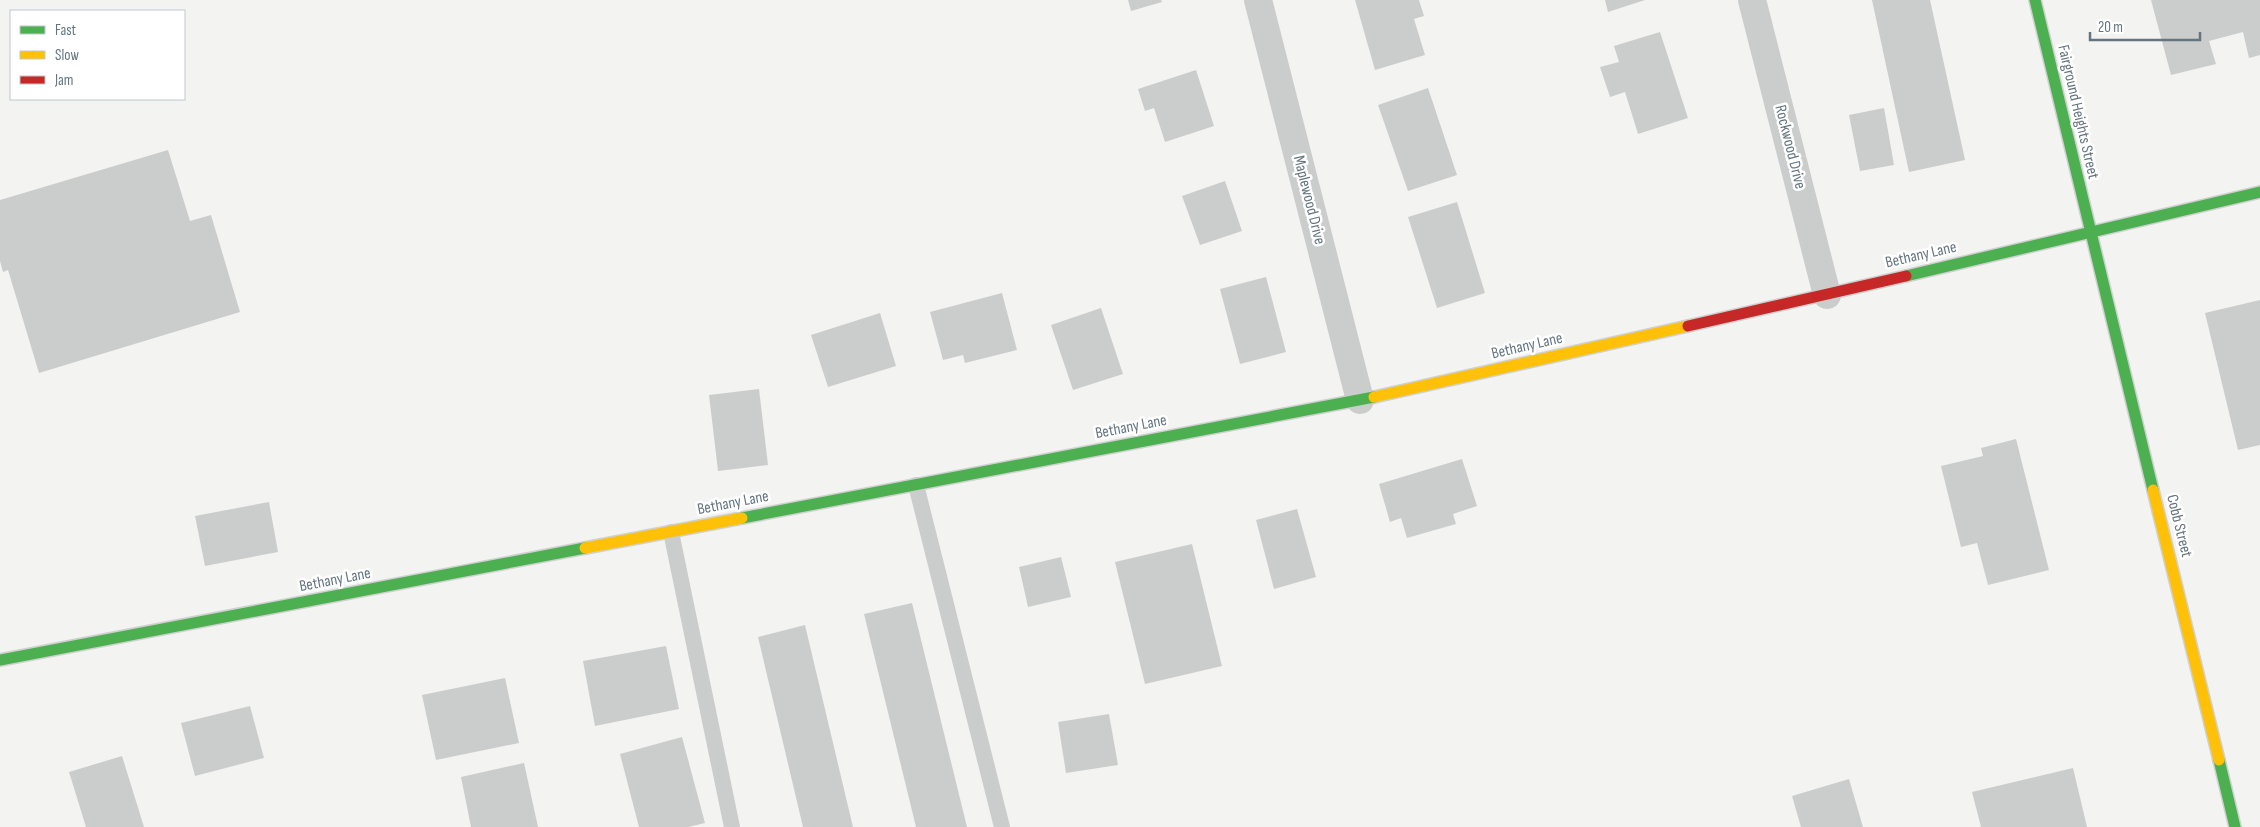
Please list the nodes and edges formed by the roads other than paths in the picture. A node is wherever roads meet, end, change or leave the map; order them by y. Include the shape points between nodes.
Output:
1 (1258, 0) edge
2 (1752, 0) edge
3 (2035, 0) edge
4 (2260, 192) edge
5 (2090, 232) junction
6 (1826, 295) junction
7 (1360, 400) junction
8 (916, 485) junction
9 (671, 532) junction
10 (0, 660) edge
11 (732, 827) edge
12 (1002, 827) edge
13 (2235, 827) edge

1 - 7 street, Maplewood Drive
2 - 6 street, Rockwood Drive
3 - 5 street, Fairground Heights Street
4 - 5 street, Bethany Lane
5 - 6 street, Bethany Lane
5 - 13 street, Cobb Street
6 - 7 street, Bethany Lane
7 - 8 street, Bethany Lane
8 - 9 street, Bethany Lane
8 - 12 lane
9 - 10 street, Bethany Lane
9 - 11 lane

